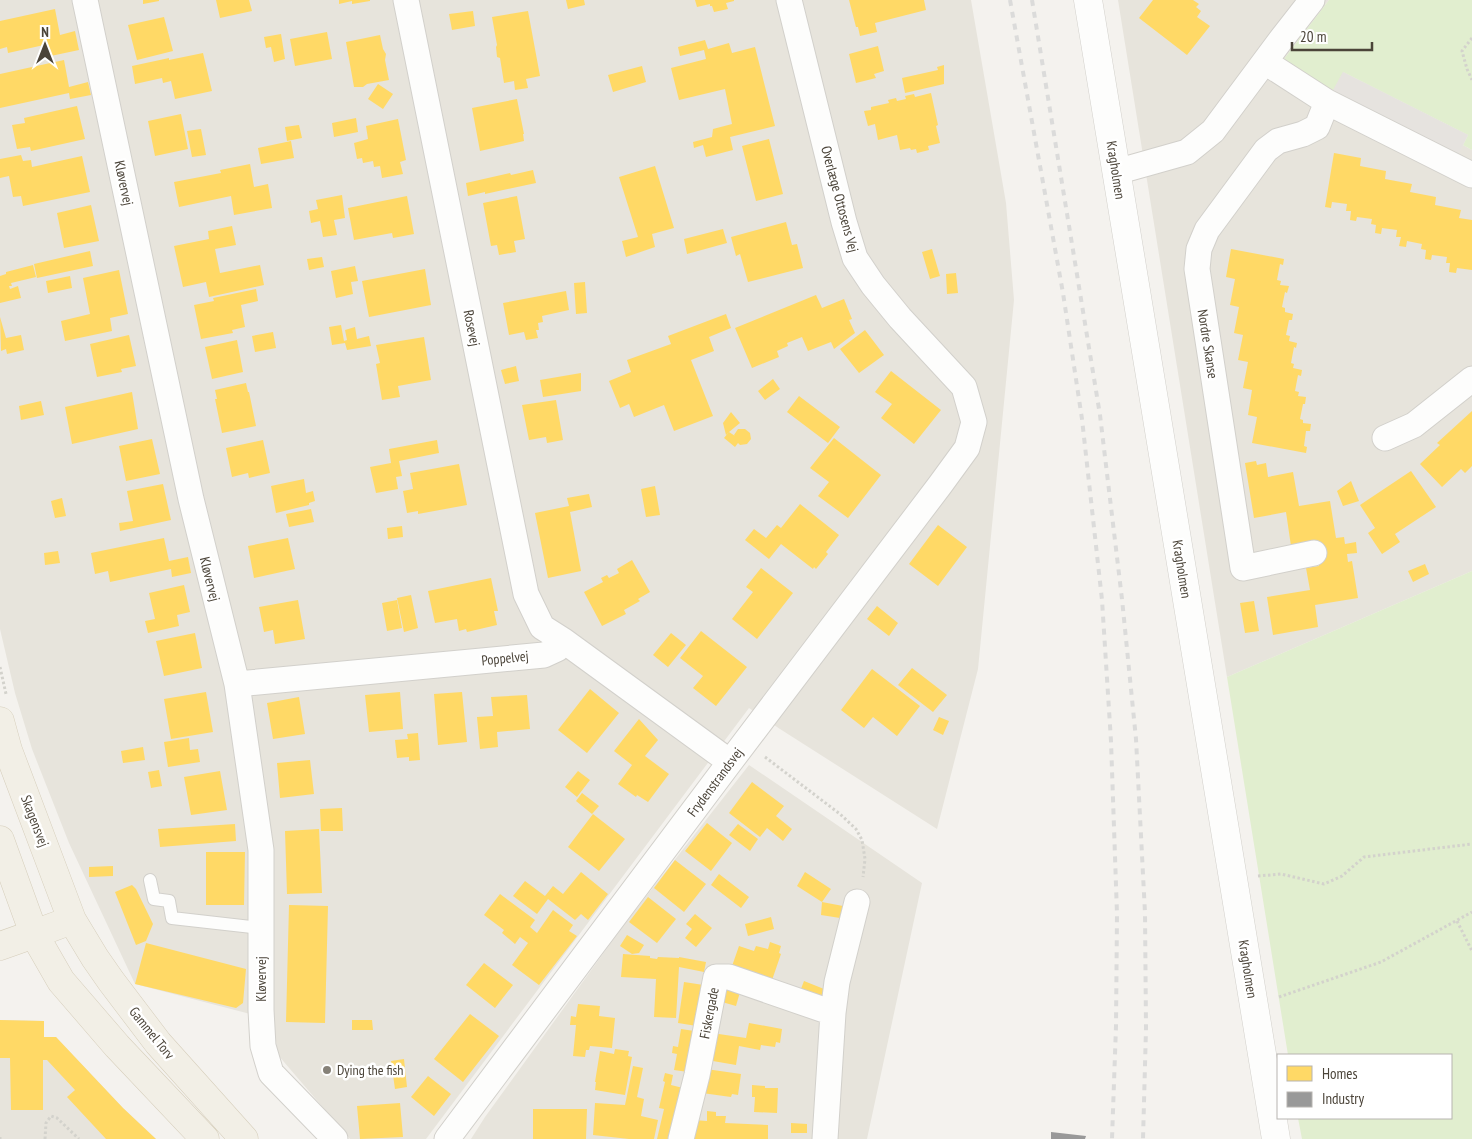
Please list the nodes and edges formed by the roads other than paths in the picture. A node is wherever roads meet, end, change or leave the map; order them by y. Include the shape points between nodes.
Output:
1 (84, 0) edge
2 (406, 0) edge
3 (789, 0) edge
4 (1088, 0) edge
5 (1312, 0) edge
6 (1265, 62) junction
7 (1327, 102) junction
8 (1116, 172) junction
9 (1472, 175) edge
10 (1472, 379) edge
11 (974, 422) joint
12 (1385, 438) dead end
13 (1314, 553) dead end
14 (564, 641) junction
15 (236, 684) junction
16 (0, 721) edge
17 (730, 762) junction
18 (0, 840) edge
19 (150, 880) dead end
20 (857, 902) road end
21 (72, 920) junction
22 (261, 928) junction
23 (34, 934) junction
24 (0, 946) edge
25 (833, 1013) junction
26 (456, 1137) edge
27 (205, 1139) edge
28 (244, 1139) edge
29 (335, 1139) edge
30 (681, 1139) edge
31 (825, 1139) edge
32 (1276, 1139) edge

1 - 15 street, Kløvervej via 191,499
2 - 14 street, Rosevej via 526,594 542,627
3 - 11 street, Overlæge Ottosens Vej via 855,258 900,318 964,387
4 - 8 street, Kragholmen
5 - 6 street
6 - 7 street
6 - 8 street via 1213,131 1187,152
7 - 9 street
7 - 13 street, Nordre Skanse via 1317,127 1278,141 1266,150 1207,230 1199,249 1197,269 1243,568
8 - 32 street, Kragholmen
10 - 12 street via 1414,425
11 - 17 street, Frydenstrandsvej via 966,448 940,485
14 - 15 street, Poppelvej via 557,649 544,655
14 - 17 street
15 - 22 street, Kløvervej via 261,850
16 - 21 main road, Skagensvej
17 - 26 street, Frydenstrandsvej
18 - 23 main road
19 - 22 lane via 154,899 169,901 172,918
20 - 25 street via 837,982
21 - 23 main road
21 - 28 main road, Gammel Torv via 110,981 158,1043
22 - 29 street, Kløvervej via 263,1046 271,1073
23 - 24 main road
23 - 27 main road via 61,981 116,1046
25 - 30 street, Fiskergade via 729,977 716,978
25 - 31 street

